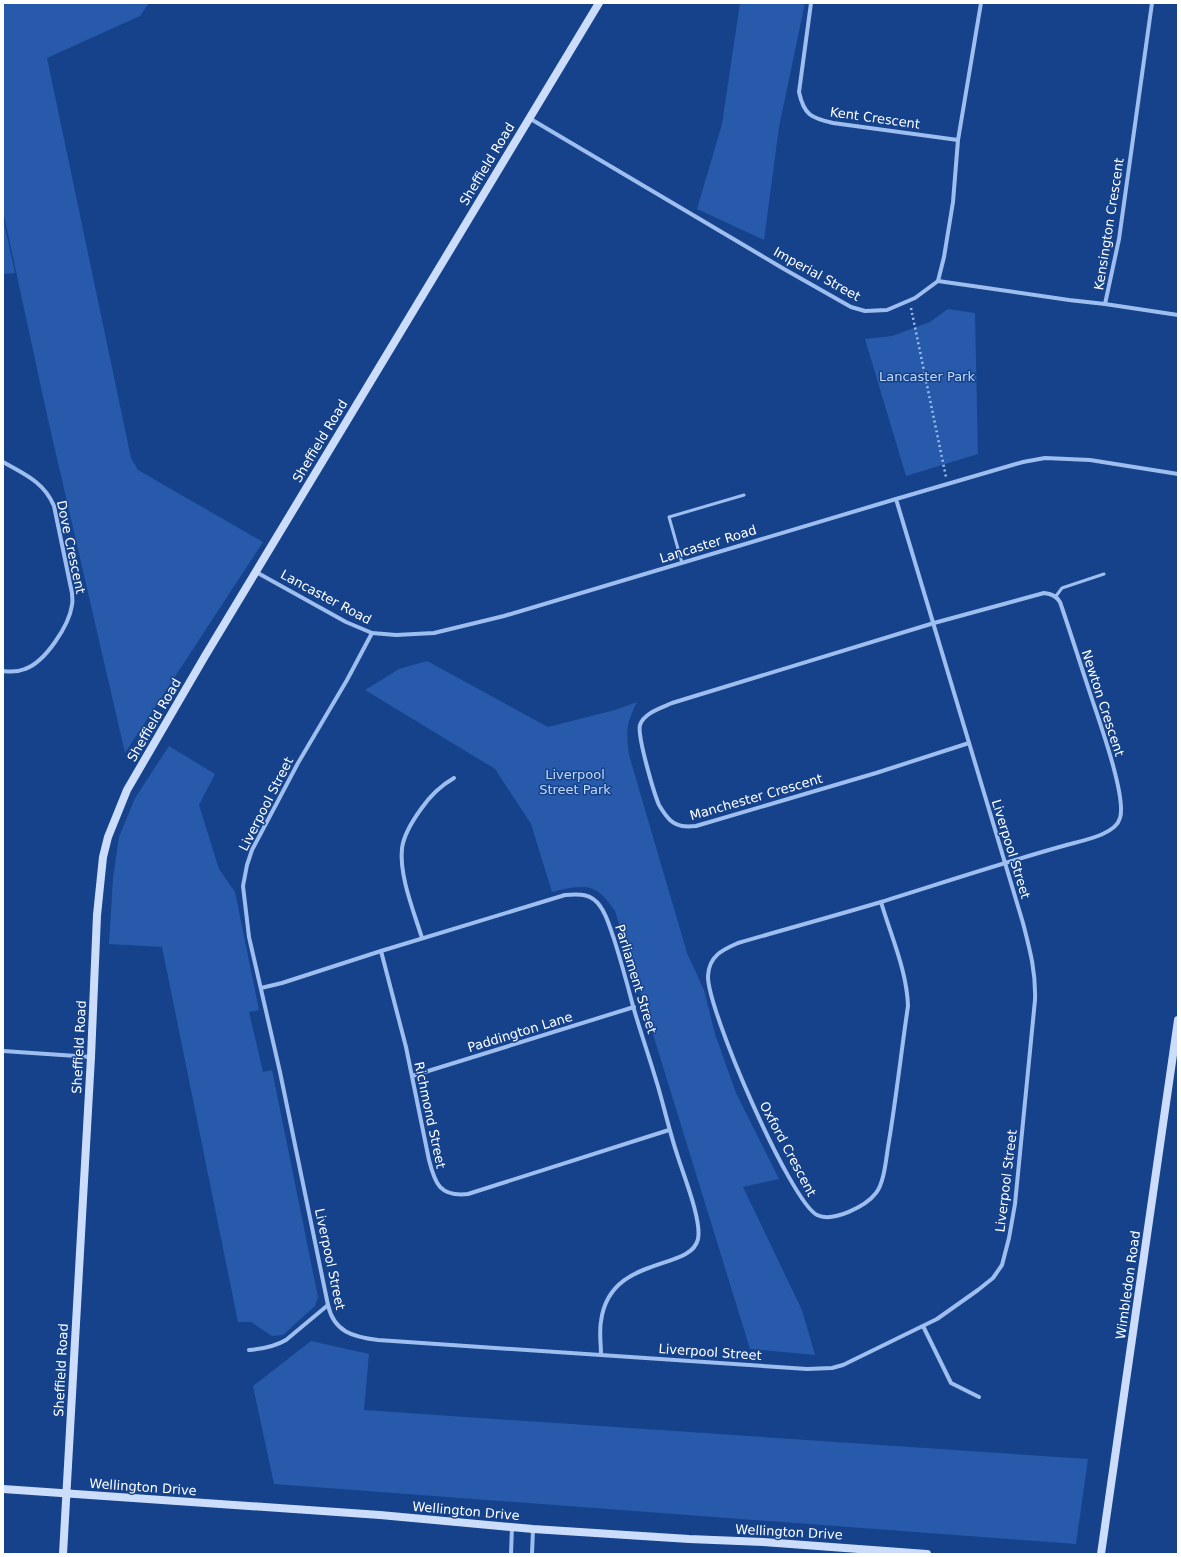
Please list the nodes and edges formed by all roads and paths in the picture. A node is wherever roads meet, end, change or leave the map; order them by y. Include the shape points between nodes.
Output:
1 (599, 3) edge
2 (812, 3) edge
3 (981, 3) edge
4 (1152, 3) edge
5 (529, 118) junction
6 (958, 140) junction
7 (938, 281) junction
8 (910, 301) junction
9 (1105, 304) junction
10 (1178, 315) edge
11 (3, 462) edge
12 (1178, 474) edge
13 (948, 483) junction
14 (744, 495) dead end
15 (896, 498) junction
16 (682, 563) junction
17 (256, 572) junction
18 (1104, 574) dead end
19 (1056, 596) junction
20 (934, 624) junction
21 (372, 633) junction
22 (3, 671) edge
23 (969, 743) junction
24 (454, 778) dead end
25 (1004, 862) junction
26 (881, 902) junction
27 (422, 938) junction
28 (381, 951) junction
29 (261, 988) junction
30 (634, 1007) junction
31 (1178, 1020) edge
32 (3, 1052) edge
33 (91, 1057) junction
34 (412, 1076) junction
35 (670, 1130) junction
36 (328, 1305) junction
37 (923, 1326) junction
38 (249, 1350) dead end
39 (601, 1355) junction
40 (979, 1397) dead end
41 (3, 1490) edge
42 (66, 1494) junction
43 (512, 1526) junction
44 (533, 1529) junction
45 (832, 1550) edge
46 (63, 1554) edge
47 (511, 1554) edge
48 (532, 1554) edge
49 (927, 1554) edge
50 (1101, 1554) edge

1 - 5 street, Sheffield Road
2 - 6 street, Kent Crescent via 799,92 802,105 809,114 819,120 833,123
3 - 6 street
4 - 9 street, Kensington Crescent via 1119,238
5 - 8 street, Imperial Street via 851,307 876,312
5 - 17 street, Sheffield Road
6 - 7 street via 954,202
7 - 8 street, Imperial Street
7 - 9 street, Kensington Crescent
8 - 13 path
9 - 10 street
11 - 22 street, Dove Crescent via 37,483 51,498 73,605 65,624 38,662 14,672
12 - 13 street, Lancaster Road via 1090,460 1045,458
13 - 15 street, Lancaster Road
14 - 16 lane via 669,517
15 - 16 street, Lancaster Road
15 - 20 street, Liverpool Street
16 - 21 street, Lancaster Road via 450,630 413,635
17 - 21 street, Lancaster Road via 346,622
17 - 33 street, Sheffield Road via 127,790 108,837 103,857 97,915
18 - 19 lane via 1062,588
19 - 20 street via 1044,593
19 - 25 street, Newton Crescent via 1102,732 1119,792 1121,815 1119,823 1106,833
20 - 23 street, Liverpool Street
20 - 23 street, Manchester Crescent via 660,708 648,715 640,724 641,746 659,804 670,820 686,827 863,777
21 - 29 street, Liverpool Street via 298,763 252,850 247,865 243,886 245,912
23 - 25 street, Liverpool Street
24 - 27 street via 431,795 417,814 402,848 405,879
25 - 26 street, Oxford Crescent
25 - 37 street, Liverpool Street via 1023,924 1036,981 1012,1224 1002,1265 993,1278 943,1315
26 - 26 street, Oxford Crescent via 908,992 886,1157 879,1188 870,1200 847,1213 827,1218 811,1210 799,1194 738,1072 709,989 709,967 719,952 738,943
27 - 28 street, Parliament Street
27 - 30 street, Parliament Street via 565,895 589,896 605,913
28 - 29 street, Parliament Street
28 - 34 street, Richmond Street
29 - 36 street, Liverpool Street
30 - 34 street, Paddington Lane
30 - 35 street, Parliament Street
31 - 50 street, Wimbledon Road
32 - 33 street
33 - 42 street, Sheffield Road
34 - 35 street, Richmond Street via 433,1177 440,1188 455,1194 468,1194
35 - 39 street, Parliament Street via 698,1221 698,1240 694,1248 686,1254 635,1273 616,1287 604,1308 601,1321
36 - 38 street via 278,1345
36 - 39 street, Liverpool Street via 338,1327 345,1332 368,1339
37 - 39 street, Liverpool Street via 843,1365 821,1369
37 - 40 street via 951,1383
41 - 42 street, Wellington Drive
42 - 43 street, Wellington Drive
42 - 46 street, Sheffield Road
43 - 44 street, Wellington Drive
43 - 47 street
44 - 45 street, Wellington Drive
44 - 48 street
45 - 49 street, Wellington Drive

